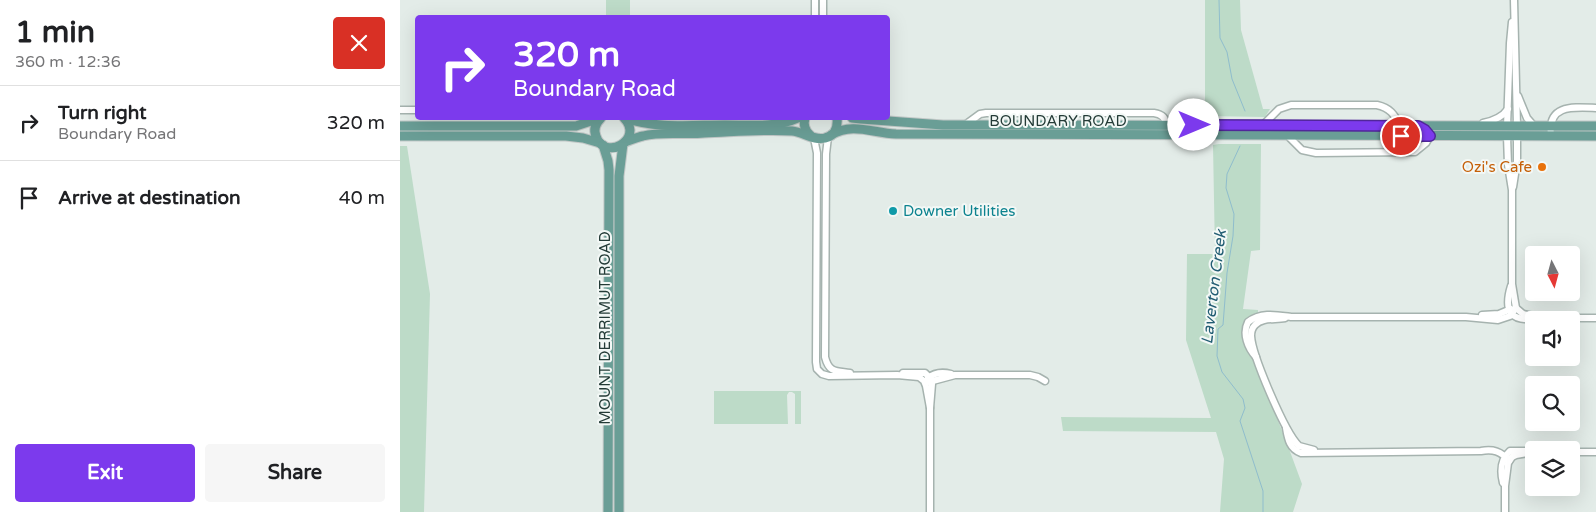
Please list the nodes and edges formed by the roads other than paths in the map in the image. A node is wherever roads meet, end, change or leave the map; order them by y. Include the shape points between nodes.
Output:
1 (815, 0) edge
2 (823, 0) edge
3 (1514, 0) edge
4 (1514, 11) junction
5 (815, 15) edge
6 (823, 15) edge
7 (1516, 90) junction
8 (1596, 108) edge
9 (1509, 109) junction
10 (400, 110) edge
11 (415, 110) edge
12 (594, 120) edge
13 (599, 120) edge
14 (625, 120) edge
15 (631, 120) edge
16 (793, 120) edge
17 (805, 120) edge
18 (837, 120) edge
19 (870, 120) edge
20 (549, 122) edge
21 (1166, 125) junction
22 (1263, 125) junction
23 (1400, 125) junction
24 (1472, 125) junction
25 (400, 126) edge
26 (1418, 126) junction
27 (1507, 126) junction
28 (1517, 126) junction
29 (1534, 126) junction
30 (1550, 126) junction
31 (1596, 126) edge
32 (1166, 135) junction
33 (400, 136) edge
34 (830, 136) junction
35 (1288, 136) junction
36 (1430, 136) junction
37 (1507, 136) junction
38 (1518, 136) junction
39 (1552, 136) junction
40 (1592, 136) edge
41 (813, 137) junction
42 (624, 143) junction
43 (1596, 143) edge
44 (601, 144) junction
45 (1512, 190) junction
46 (816, 254) junction
47 (826, 254) junction
48 (1512, 310) junction
49 (1596, 318) edge
50 (830, 368) junction
51 (822, 374) junction
52 (856, 374) junction
53 (928, 380) junction
54 (1045, 381) dead end
55 (1580, 452) edge
56 (1596, 452) edge
57 (1525, 453) edge
58 (1506, 459) junction
59 (608, 512) edge
60 (619, 512) edge
61 (930, 512) edge
62 (1504, 512) edge

1 - 5 street
2 - 6 street
3 - 4 street
4 - 7 street
4 - 9 street
7 - 28 street
7 - 29 street via 1527,118
8 - 30 street via 1562,110
9 - 24 street via 1498,118
9 - 27 street
10 - 11 street
12 - 20 main road via 576,126
13 - 44 main road, MOUNT DERRIMUT ROAD via 595,132
14 - 42 main road, MOUNT DERRIMUT ROAD via 630,132
15 - 16 main road via 677,126 774,124
17 - 41 main road via 806,129
18 - 34 main road via 837,127
19 - 21 main road, BOUNDARY ROAD via 964,125
20 - 25 main road
21 - 22 main road, BOUNDARY ROAD
21 - 32 main road
22 - 23 main road, BOUNDARY ROAD
22 - 23 street via 1279,109 1291,105 1377,105 1394,113
23 - 26 main road, BOUNDARY ROAD
24 - 26 main road, BOUNDARY ROAD
24 - 27 main road, BOUNDARY ROAD
26 - 36 main road
27 - 28 main road, BOUNDARY ROAD
27 - 37 main road
28 - 29 main road, BOUNDARY ROAD
28 - 38 main road
29 - 30 main road, BOUNDARY ROAD
30 - 31 main road, BOUNDARY ROAD
30 - 39 street
32 - 34 main road, BOUNDARY ROAD via 896,134 846,128
32 - 35 main road, BOUNDARY ROAD
33 - 44 main road via 566,136
34 - 41 main road, BOUNDARY ROAD
34 - 47 street via 826,154
35 - 36 main road, BOUNDARY ROAD
35 - 36 street via 1302,150 1316,153 1415,152
36 - 37 main road, BOUNDARY ROAD
37 - 38 main road, BOUNDARY ROAD
37 - 45 street
38 - 39 main road, BOUNDARY ROAD
38 - 45 street
39 - 40 main road, BOUNDARY ROAD
40 - 43 street, BOUNDARY ROAD
41 - 42 main road via 774,130 652,134
41 - 46 street via 817,153
42 - 44 main road via 613,148
42 - 60 main road, MOUNT DERRIMUT ROAD via 619,176
44 - 59 main road, MOUNT DERRIMUT ROAD via 608,161 609,190
45 - 48 street via 1512,284 1509,293
46 - 47 street
46 - 51 street via 816,362
47 - 50 street via 825,357
48 - 49 street via 1515,317 1524,320
48 - 58 street via 1506,318 1498,320 1265,315 1255,317 1246,328 1246,338 1286,428 1287,438 1298,452 1481,451
50 - 51 street
50 - 52 street
51 - 52 street via 834,377
52 - 53 street via 916,372 925,373
53 - 54 street via 955,375 1030,375
53 - 61 street via 932,391
55 - 56 street
57 - 58 street
58 - 62 street

